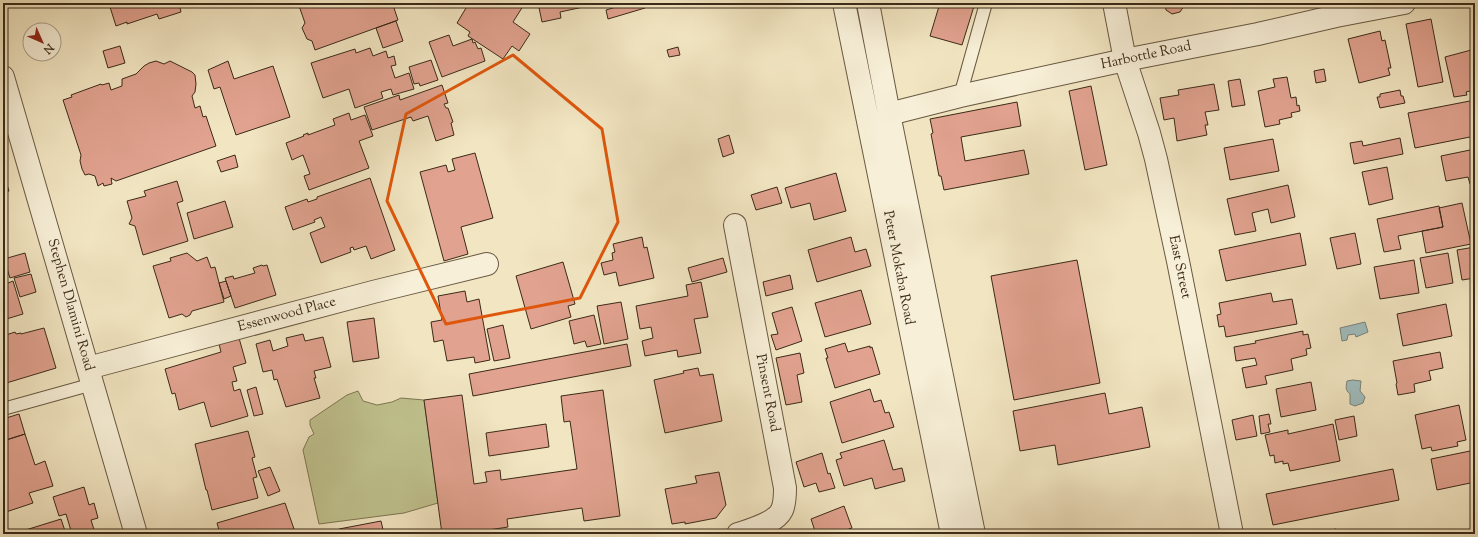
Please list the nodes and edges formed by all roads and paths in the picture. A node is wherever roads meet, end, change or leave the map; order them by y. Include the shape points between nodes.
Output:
1 (844, 3) edge
2 (868, 3) edge
3 (986, 3) edge
4 (1114, 3) edge
5 (1404, 3) edge
6 (1335, 10) edge
7 (1125, 60) junction
8 (3, 77) edge
9 (960, 96) junction
10 (889, 114) junction
11 (735, 225) dead end
12 (487, 264) dead end
13 (90, 376) junction
14 (3, 409) edge
15 (136, 534) edge
16 (738, 534) edge
17 (952, 534) edge
18 (974, 534) edge
19 (1232, 534) edge

1 - 17 street, Peter Mokaba Road
2 - 10 street, Peter Mokaba Road
3 - 9 lane
4 - 7 street, East Street
5 - 6 street, Harbottle Road
6 - 7 street, Harbottle Road via 1258,34
7 - 9 street, Harbottle Road
7 - 19 street, East Street via 1156,159
8 - 13 street, Stephen Dlamini Road
9 - 10 street, Harbottle Road
10 - 18 street, Peter Mokaba Road
11 - 16 street, Pinsent Road via 785,494 782,511 777,516
12 - 13 street, Essenwood Place
13 - 14 lane
13 - 15 street, Stephen Dlamini Road

